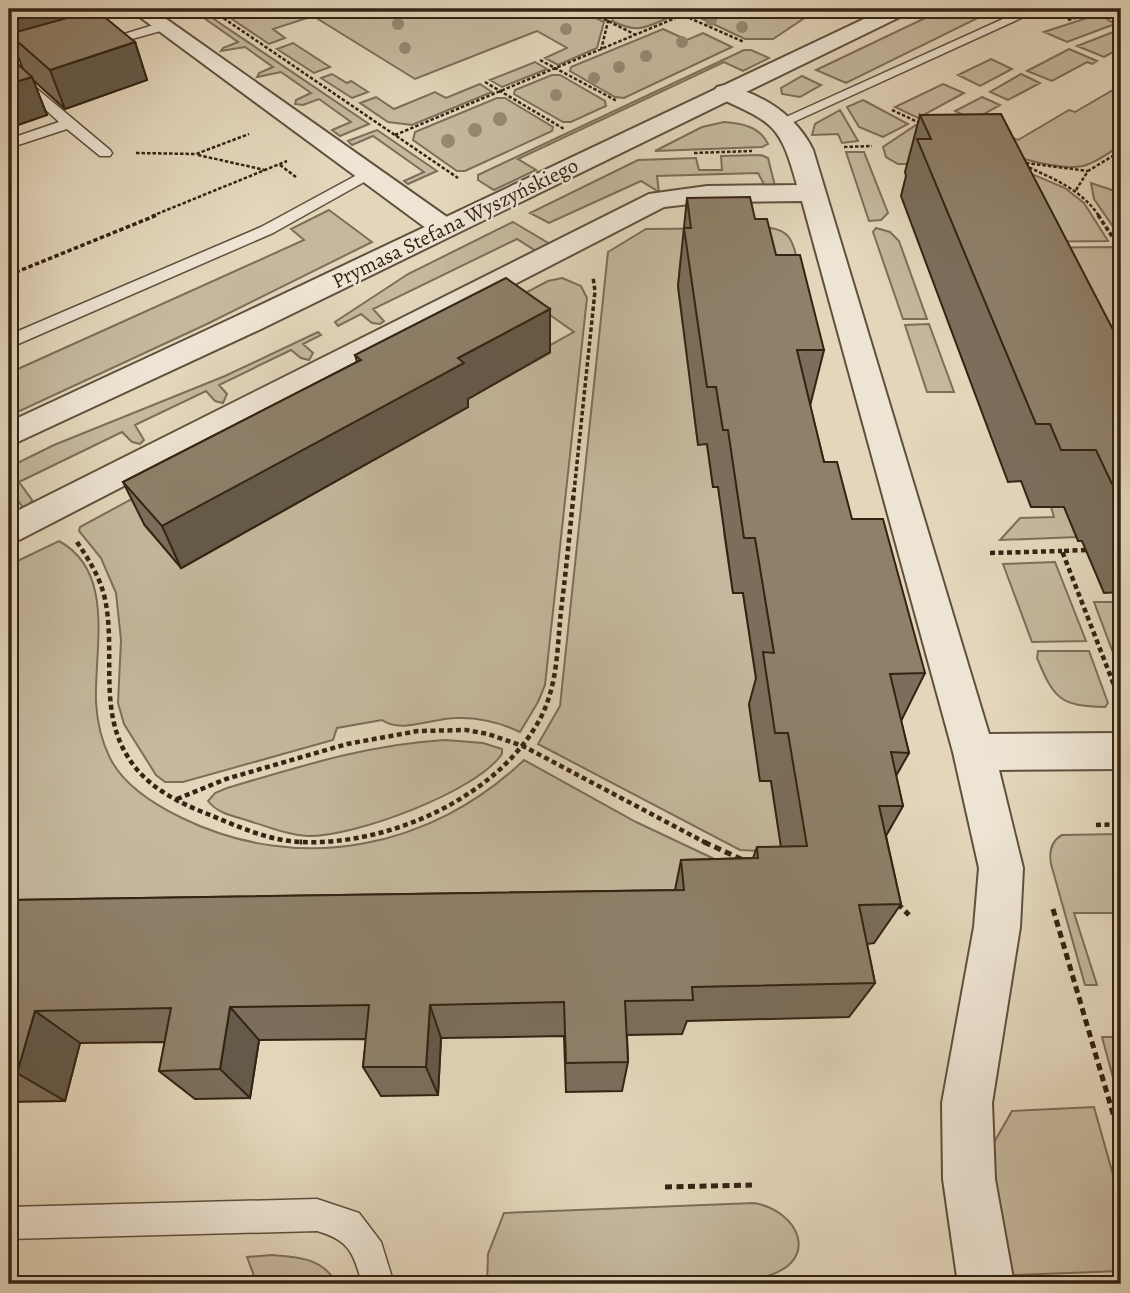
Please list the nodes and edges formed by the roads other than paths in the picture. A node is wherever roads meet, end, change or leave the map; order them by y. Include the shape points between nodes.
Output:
1 (139, 9) edge
2 (901, 9) edge
3 (1035, 9) edge
4 (163, 26) junction
5 (90, 46) edge
6 (13, 68) edge
7 (725, 92) junction
8 (782, 122) junction
9 (69, 123) junction
10 (9, 144) edge
11 (105, 153) road end
12 (368, 174) junction
13 (811, 192) junction
14 (444, 228) junction
15 (9, 342) edge
16 (9, 435) edge
17 (9, 530) edge
18 (1121, 751) edge
19 (974, 752) junction
20 (9, 1223) edge
21 (378, 1284) edge
22 (986, 1284) edge

1 - 4 street
2 - 7 street, Prymasa Stefana Wyszyńskiego
3 - 8 lane
4 - 5 lane
4 - 12 street
6 - 9 lane
7 - 8 street
7 - 14 street, Prymasa Stefana Wyszyńskiego
8 - 13 street via 793,133
9 - 10 lane
9 - 11 lane
12 - 14 street
12 - 15 lane via 267,230
13 - 17 street via 658,200
13 - 19 street
14 - 16 street, Prymasa Stefana Wyszyńskiego
18 - 19 street
19 - 22 street via 1001,869 997,927 967,1103 970,1179
20 - 21 lane via 317,1215 348,1224 370,1253

